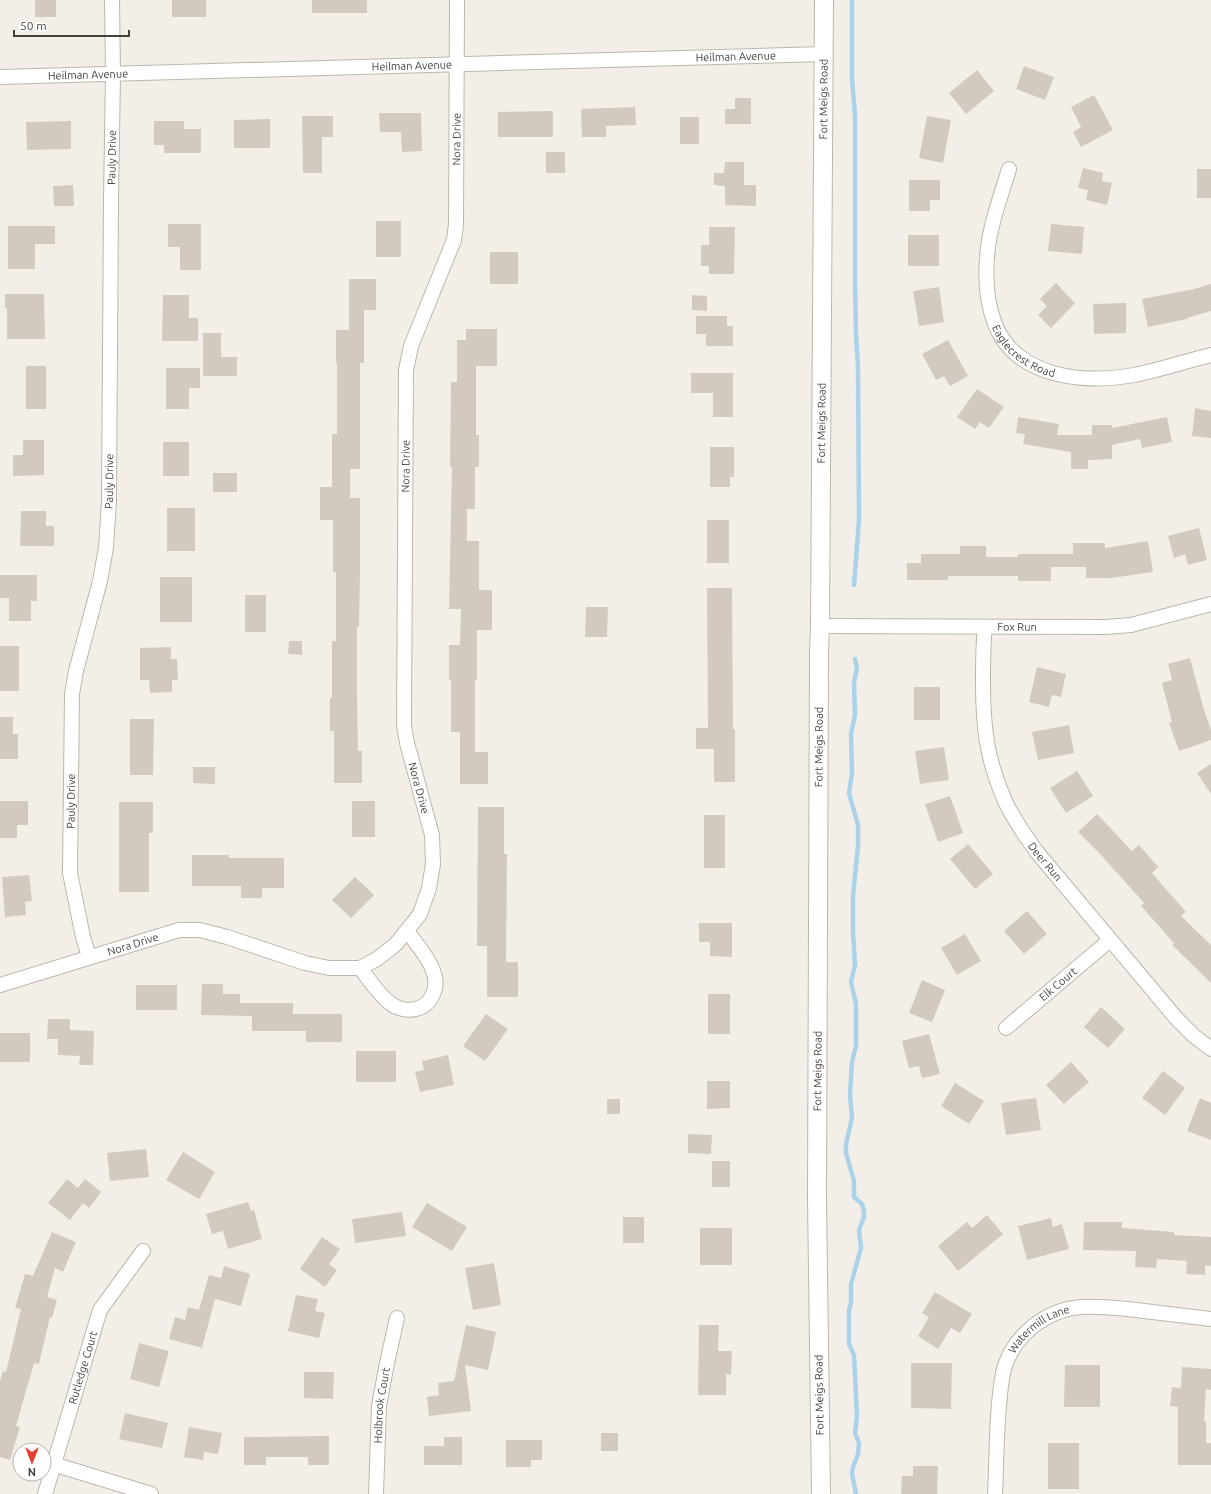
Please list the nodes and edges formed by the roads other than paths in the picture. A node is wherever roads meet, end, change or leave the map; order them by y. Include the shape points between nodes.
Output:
1 (112, 0) edge
2 (457, 0) edge
3 (824, 0) edge
4 (824, 54) junction
5 (456, 64) junction
6 (113, 74) junction
7 (0, 77) edge
8 (1009, 169) dead end
9 (1211, 355) edge
10 (1211, 604) edge
11 (820, 626) junction
12 (985, 627) junction
13 (407, 931) junction
14 (1110, 940) junction
15 (89, 957) junction
16 (360, 968) junction
17 (0, 984) edge
18 (1006, 1028) dead end
19 (1211, 1049) edge
20 (143, 1251) dead end
21 (397, 1318) dead end
22 (1211, 1319) edge
23 (53, 1464) junction
24 (45, 1494) edge
25 (151, 1494) edge
26 (376, 1494) edge
27 (821, 1494) edge
28 (995, 1494) edge

1 - 6 street, Pauly Drive
2 - 5 street, Nora Drive
3 - 4 street, Fort Meigs Road
4 - 5 street, Heilman Avenue
4 - 11 street, Fort Meigs Road
5 - 6 street, Heilman Avenue
5 - 13 street, Nora Drive via 454,240 410,346 406,370 404,726 432,835 433,864 429,888 420,914
6 - 7 street, Heilman Avenue
6 - 15 street, Pauly Drive via 109,502 106,548 100,581 76,670 71,729 70,873
8 - 9 street, Eaglecrest Road via 990,235 987,274 989,300 995,325 1015,352 1048,372 1072,377 1097,378 1134,375
10 - 12 street, Fox Run via 1131,625
11 - 12 street, Fox Run
11 - 27 street, Fort Meigs Road via 816,1198
12 - 14 street, Deer Run via 983,715 993,771 1016,822 1036,851
13 - 16 street, Nora Drive via 378,959
13 - 16 street via 431,966 434,976 436,986 428,1004 409,1010 397,1008 388,1002
14 - 18 street, Elk Court
14 - 19 street, Deer Run via 1176,1018
15 - 16 street, Nora Drive via 179,930 200,930 305,964 329,968
15 - 17 street, Nora Drive
20 - 23 street, Rutledge Court via 100,1310
21 - 26 street, Holbrook Court via 379,1406
22 - 28 street, Watermill Lane via 1105,1307 1081,1307 1058,1312 1028,1331 1013,1350 1004,1372 1000,1396
23 - 24 street, Rutledge Court
23 - 25 street

